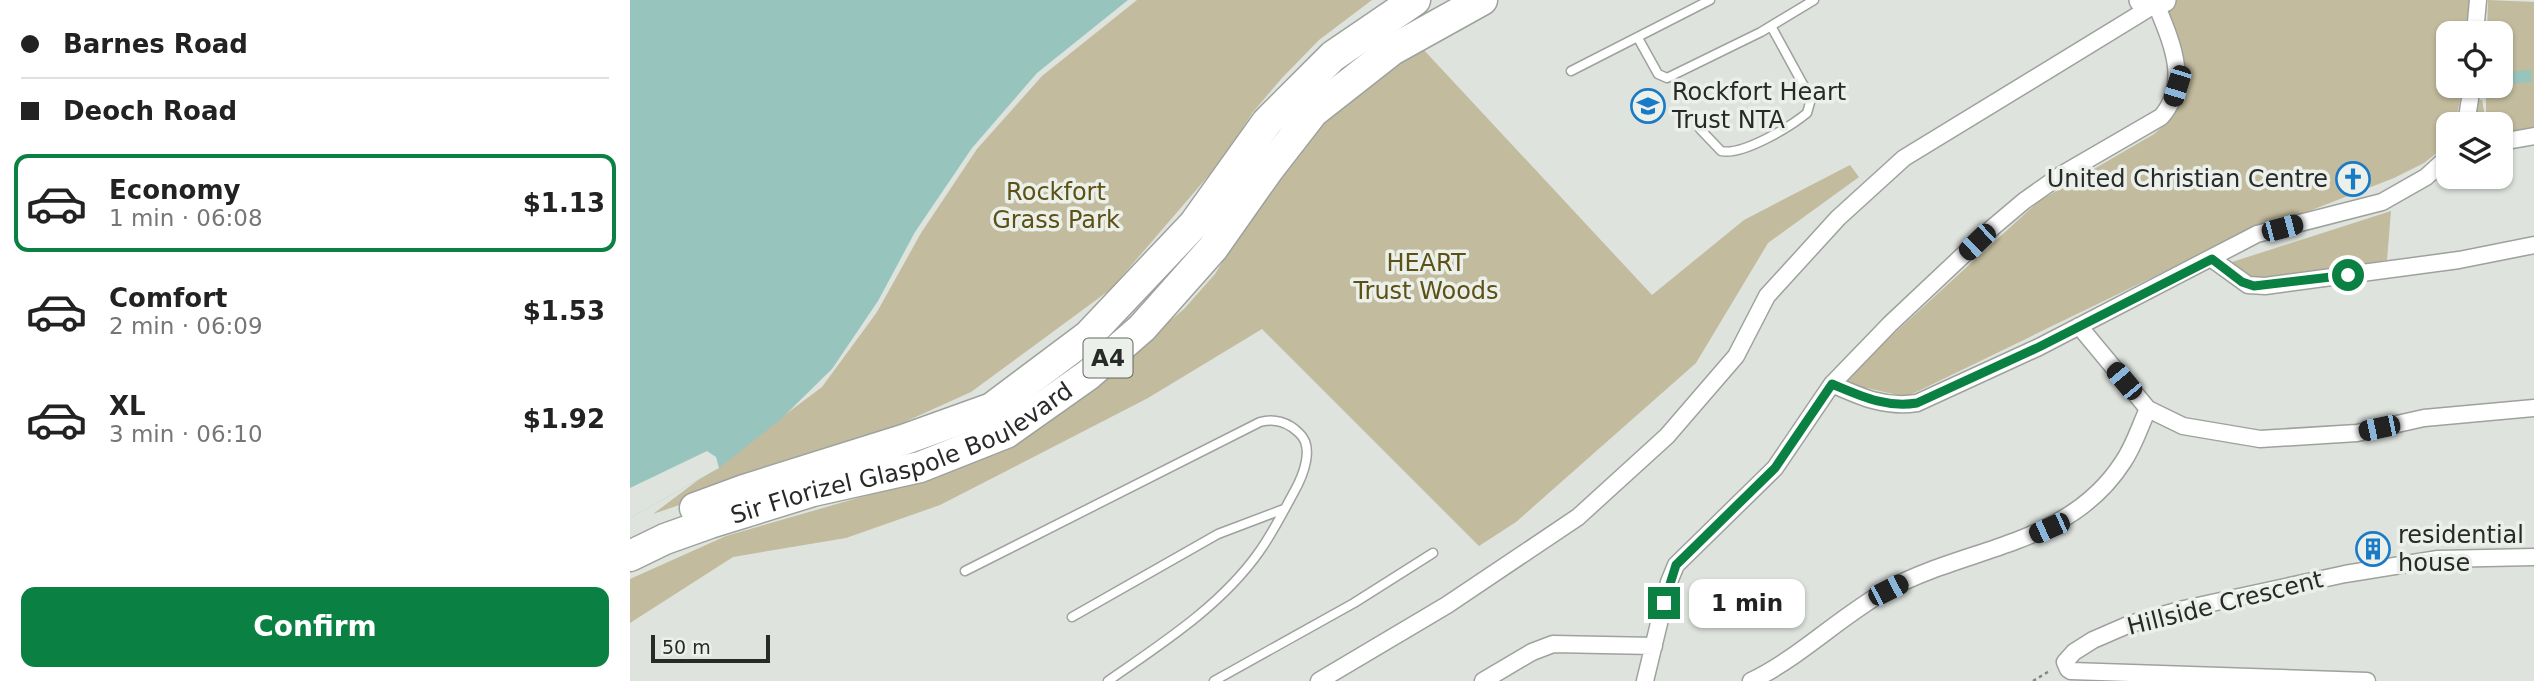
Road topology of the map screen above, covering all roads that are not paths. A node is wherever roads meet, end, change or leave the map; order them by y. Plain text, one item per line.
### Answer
1 (1415, 0) edge
2 (1482, 0) edge
3 (1710, 0) edge
4 (1814, 0) edge
5 (2478, 0) edge
6 (2154, 1) edge
7 (2476, 21) edge
8 (1771, 26) junction
9 (1638, 37) junction
10 (1571, 71) dead end
11 (1700, 129) dead end
12 (2534, 136) edge
13 (2513, 140) edge
14 (2436, 168) edge
15 (2534, 245) edge
16 (2212, 259) junction
17 (2079, 326) junction
18 (1832, 384) junction
19 (2534, 408) edge
20 (2148, 409) junction
21 (1284, 509) junction
22 (630, 535) edge
23 (1433, 553) dead end
24 (630, 556) edge
25 (2534, 556) edge
26 (965, 571) dead end
27 (1072, 617) dead end
28 (1654, 646) junction
29 (1108, 681) edge
30 (1214, 681) edge
31 (1319, 681) edge
32 (1483, 681) edge
33 (1645, 681) edge
34 (1751, 681) edge
35 (2367, 681) edge

1 - 22 highway, Sir Florizel Glaspole Boulevard / A4
2 - 24 highway, Sir Florizel Glaspole Boulevard / A4
3 - 9 lane
4 - 8 lane
5 - 7 street
6 - 18 street
6 - 31 street
8 - 9 lane
8 - 11 lane
9 - 10 lane
12 - 13 street
14 - 16 street
15 - 16 street
16 - 17 street
17 - 18 street
17 - 20 street
18 - 28 street
19 - 20 street
20 - 34 street
21 - 26 lane
21 - 27 lane
21 - 29 lane
23 - 30 lane
25 - 35 street, Hillside Crescent
28 - 32 street
28 - 33 street

